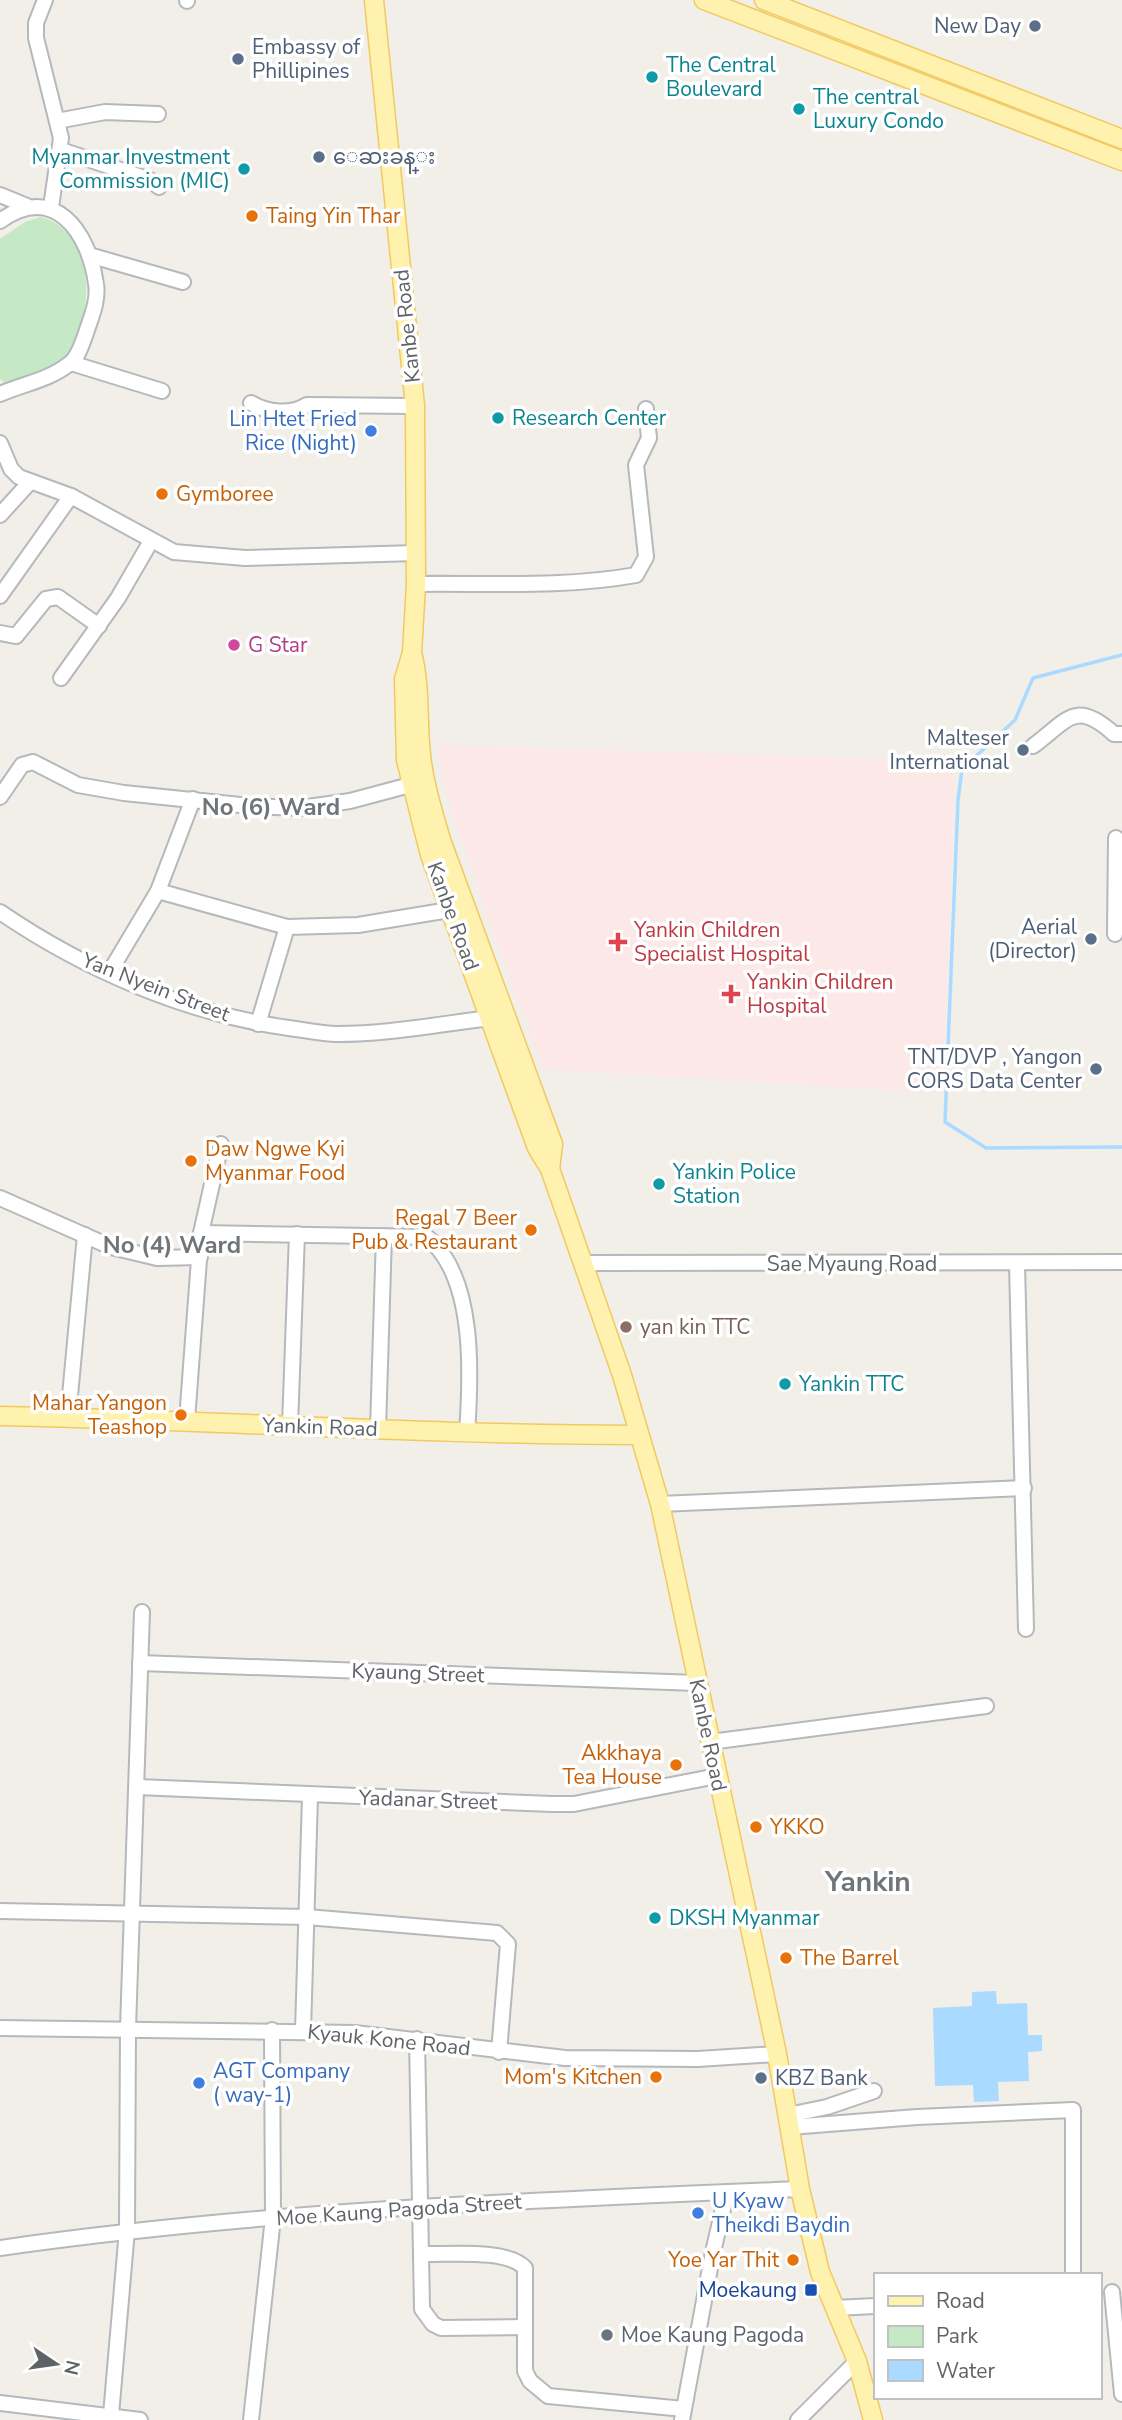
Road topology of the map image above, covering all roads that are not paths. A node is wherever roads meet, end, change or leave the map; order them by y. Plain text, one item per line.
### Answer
1 (45, 0) edge
2 (374, 0) edge
3 (704, 0) edge
4 (764, 0) edge
5 (158, 114) dead end
6 (57, 121) junction
7 (1122, 139) edge
8 (61, 150) junction
9 (1122, 161) edge
10 (159, 187) dead end
11 (0, 195) edge
12 (27, 206) junction
13 (51, 207) junction
14 (0, 220) edge
15 (89, 255) junction
16 (183, 282) dead end
17 (71, 363) junction
18 (162, 391) dead end
19 (0, 394) edge
20 (251, 404) dead end
21 (415, 407) junction
22 (646, 409) dead end
23 (0, 443) edge
24 (30, 482) junction
25 (71, 496) junction
26 (0, 515) edge
27 (150, 541) junction
28 (416, 553) junction
29 (416, 584) junction
30 (0, 596) edge
31 (99, 626) junction
32 (0, 633) edge
33 (412, 653) junction
34 (61, 677) dead end
35 (1122, 734) edge
36 (1033, 746) dead end
37 (410, 785) junction
38 (0, 797) edge
39 (193, 799) junction
40 (1116, 838) dead end
41 (158, 891) junction
42 (449, 910) junction
43 (0, 912) edge
44 (464, 926) junction
45 (287, 927) junction
46 (1115, 934) dead end
47 (109, 973) junction
48 (498, 1016) junction
49 (258, 1024) junction
50 (220, 1144) dead end
51 (0, 1198) edge
52 (201, 1233) junction
53 (297, 1234) junction
54 (85, 1235) junction
55 (384, 1236) junction
56 (200, 1257) junction
57 (1122, 1262) edge
58 (583, 1263) junction
59 (1017, 1264) junction
60 (0, 1416) edge
61 (68, 1417) junction
62 (187, 1420) junction
63 (290, 1426) junction
64 (378, 1429) junction
65 (467, 1433) junction
66 (639, 1435) junction
67 (1024, 1488) junction
68 (660, 1504) junction
69 (142, 1612) dead end
70 (1026, 1629) dead end
71 (140, 1663) junction
72 (697, 1683) junction
73 (986, 1706) dead end
74 (710, 1742) junction
75 (717, 1776) junction
76 (137, 1787) junction
77 (310, 1797) junction
78 (0, 1911) edge
79 (134, 1913) junction
80 (307, 1917) junction
81 (0, 2028) edge
82 (128, 2028) junction
83 (272, 2030) junction
84 (303, 2031) junction
85 (418, 2039) junction
86 (499, 2052) junction
87 (777, 2054) junction
88 (874, 2091) dead end
89 (789, 2121) junction
90 (800, 2189) junction
91 (727, 2192) junction
92 (420, 2206) junction
93 (273, 2218) junction
94 (127, 2230) junction
95 (0, 2248) edge
96 (421, 2254) junction
97 (1073, 2273) edge
98 (1111, 2292) edge
99 (874, 2306) edge
100 (835, 2308) junction
101 (525, 2327) junction
102 (857, 2361) junction
103 (1122, 2394) edge
104 (0, 2403) edge
105 (111, 2415) junction
106 (683, 2415) edge
107 (140, 2420) edge
108 (251, 2420) edge
109 (798, 2420) edge
110 (873, 2420) edge

1 - 6 street
2 - 21 main road, Kanbe Road
3 - 9 main road
4 - 7 main road
5 - 6 street
6 - 8 street
8 - 10 street
8 - 13 street
11 - 12 street
12 - 13 street
12 - 14 street
13 - 15 street
15 - 16 street
15 - 17 street
17 - 18 street
17 - 19 street
20 - 21 street
21 - 28 main road, Kanbe Road
22 - 29 street
23 - 24 street
24 - 25 street
24 - 26 street
25 - 27 street
25 - 30 street
27 - 28 street
27 - 31 street
28 - 29 main road, Kanbe Road
29 - 33 main road, Kanbe Road
31 - 32 street
31 - 34 street
33 - 37 main road, Kanbe Road
33 - 44 main road, Kanbe Road
35 - 36 street
37 - 39 street
37 - 42 main road, Kanbe Road
38 - 39 street
39 - 41 street
40 - 46 street
41 - 45 street
41 - 47 street
42 - 44 main road, Kanbe Road
42 - 45 street
43 - 47 street, Yan Nyein Street
44 - 48 main road, Kanbe Road
45 - 49 street
47 - 49 street, Yan Nyein Street
48 - 49 street, Yan Nyein Street
48 - 58 main road, Kanbe Road
50 - 52 street
51 - 54 street
52 - 53 street
52 - 56 street
53 - 55 street
53 - 63 street
54 - 56 street
54 - 61 street
55 - 64 street
55 - 65 street
56 - 62 street
57 - 59 street, Sae Myaung Road
58 - 59 street, Sae Myaung Road
58 - 66 main road, Kanbe Road
59 - 67 street
60 - 61 main road, Yankin Road
61 - 62 main road, Yankin Road
62 - 63 main road, Yankin Road
63 - 64 main road, Yankin Road
64 - 65 main road, Yankin Road
65 - 66 main road, Yankin Road
66 - 68 main road, Kanbe Road
67 - 68 street
67 - 70 street
68 - 72 main road, Kanbe Road
69 - 71 street
71 - 72 street, Kyaung Street
71 - 76 street
72 - 74 main road, Kanbe Road
73 - 74 street
74 - 75 main road, Kanbe Road
75 - 77 street, Yadanar Street
75 - 87 main road, Kanbe Road
76 - 77 street, Yadanar Street
76 - 79 street
77 - 80 street
78 - 79 street
79 - 80 street
79 - 82 street
80 - 84 street
80 - 86 street
81 - 82 street, Kyauk Kone Road
82 - 83 street, Kyauk Kone Road
82 - 94 street
83 - 84 street, Kyauk Kone Road
83 - 93 street
84 - 85 street, Kyauk Kone Road
85 - 86 street, Kyauk Kone Road
85 - 92 street
86 - 87 street, Kyauk Kone Road
87 - 89 main road, Kanbe Road
88 - 89 street
89 - 90 main road, Kanbe Road
89 - 97 street
90 - 91 street, Moe Kaung Pagoda Street
90 - 100 main road, Kanbe Road
91 - 92 street, Moe Kaung Pagoda Street
91 - 106 street
92 - 93 street, Moe Kaung Pagoda Street
92 - 96 street
93 - 94 street, Moe Kaung Pagoda Street
93 - 108 street
94 - 95 street, Moe Kaung Pagoda Street
94 - 105 street
96 - 101 street
96 - 101 street
98 - 103 street
99 - 100 street
100 - 102 main road, Kanbe Road
101 - 106 street
102 - 109 street
102 - 110 main road, Kanbe Road
104 - 105 street
105 - 107 street

